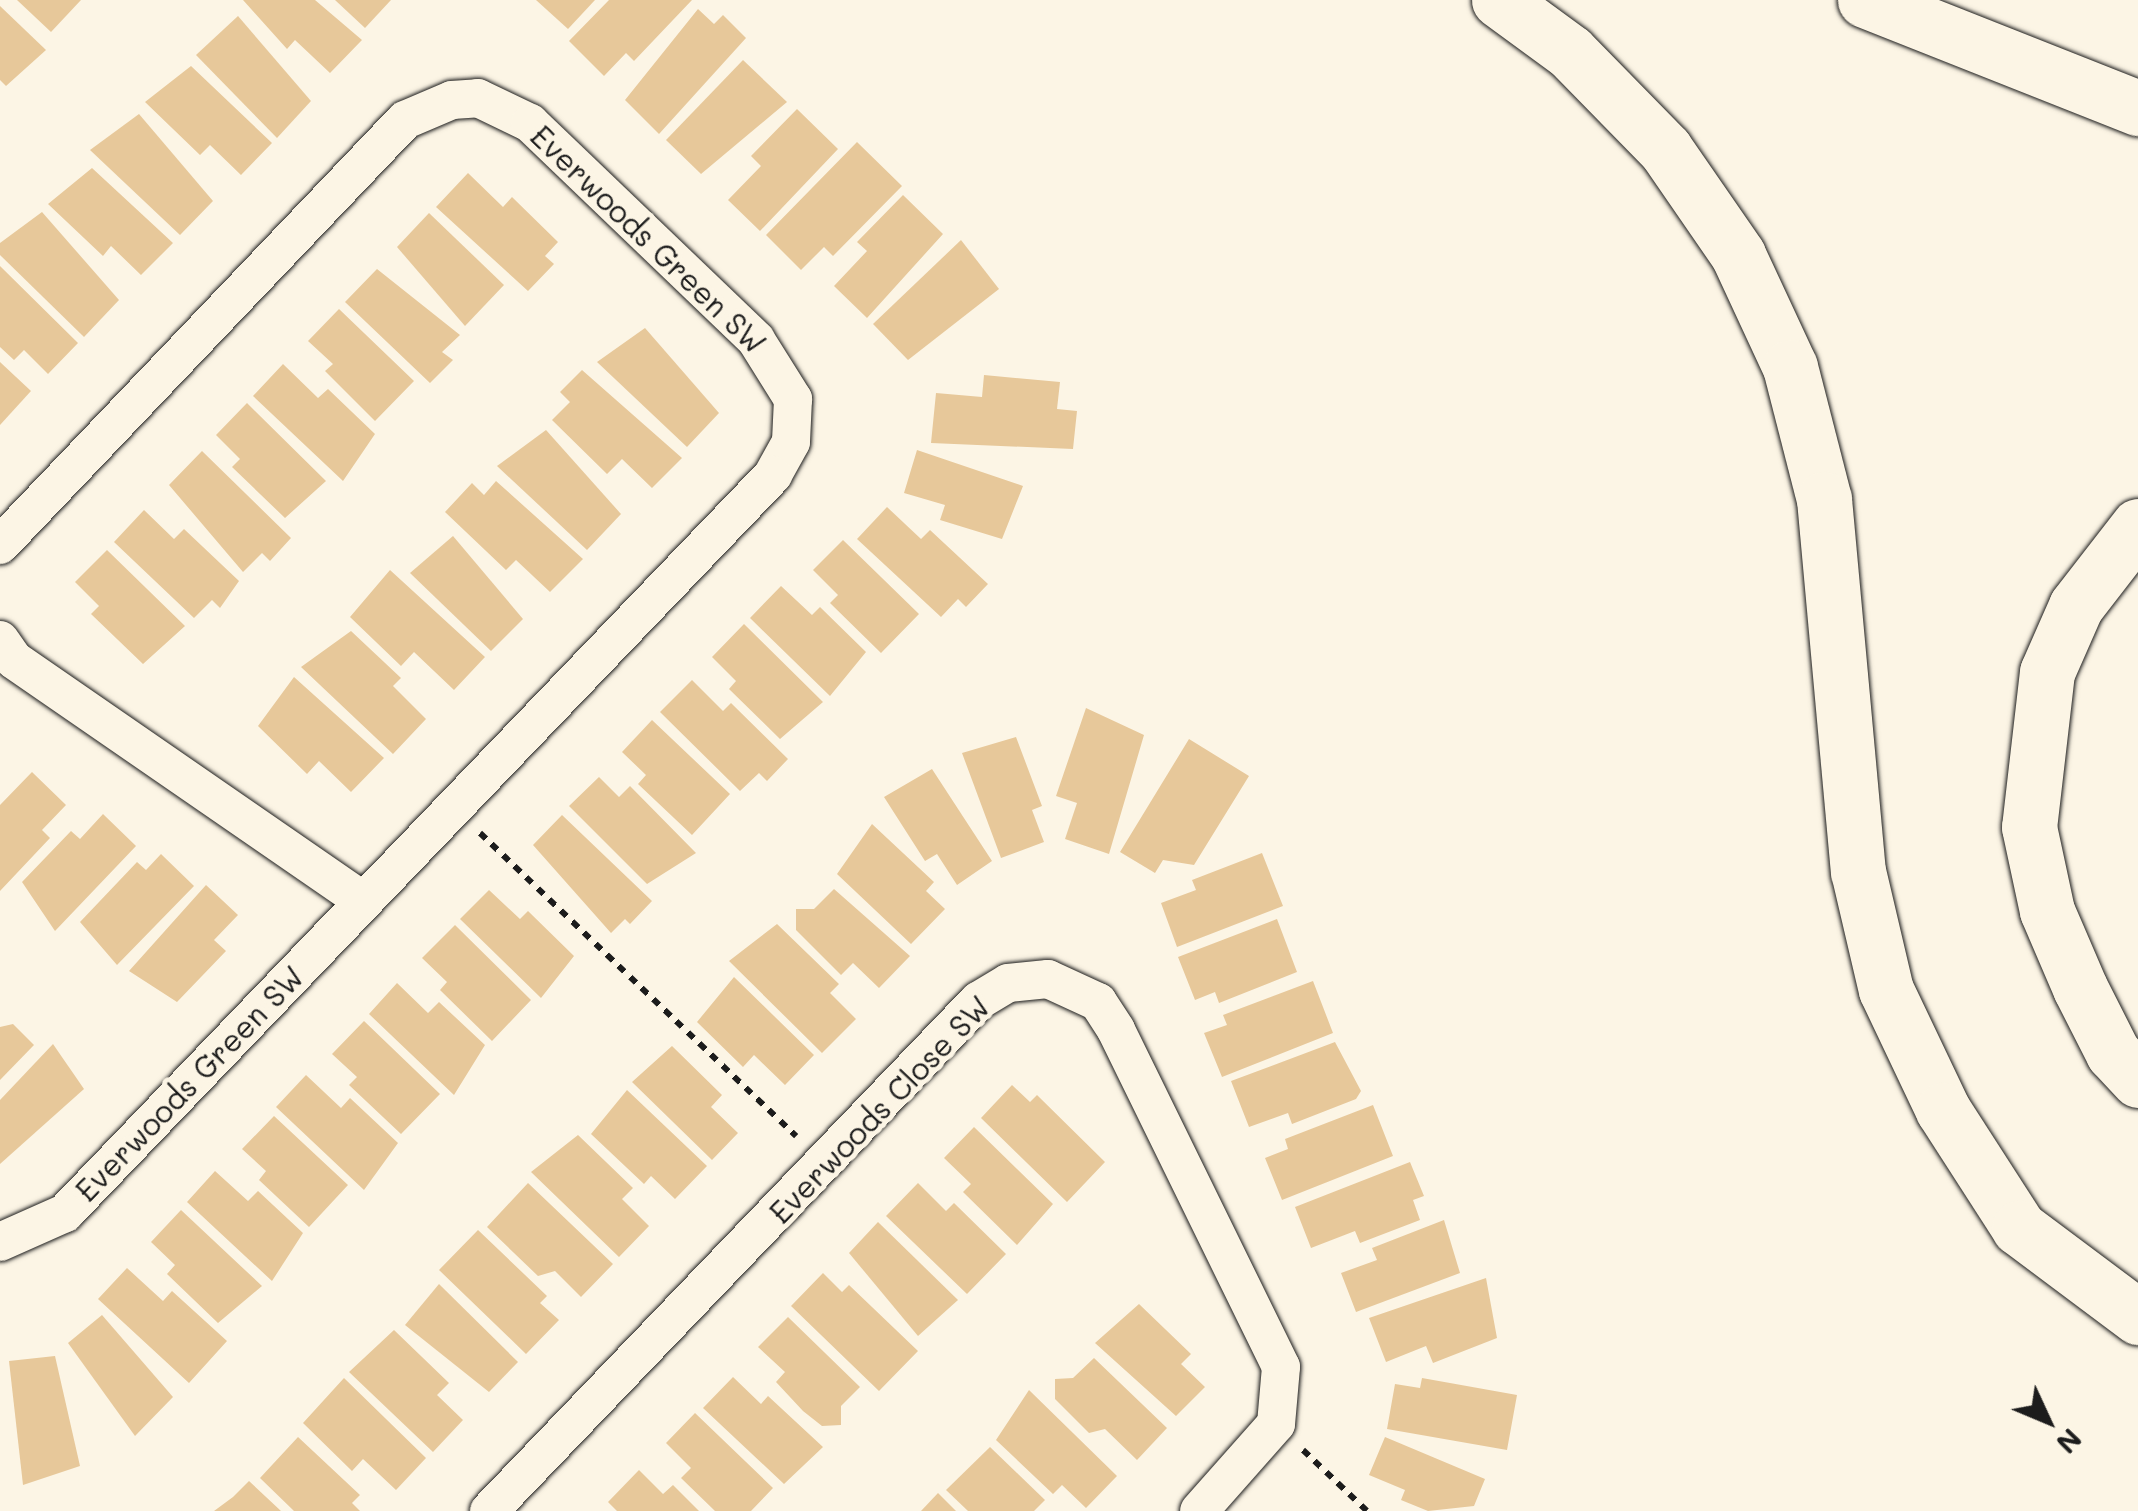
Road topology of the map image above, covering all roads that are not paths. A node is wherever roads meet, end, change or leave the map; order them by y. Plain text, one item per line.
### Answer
1 (1499, 0) edge
2 (1865, 0) edge
3 (2138, 108) edge
4 (2138, 526) edge
5 (0, 546) edge
6 (0, 640) edge
7 (364, 900) junction
8 (2138, 1080) edge
9 (0, 1242) edge
10 (2138, 1316) edge
11 (490, 1511) edge
12 (1198, 1511) edge

1 - 10 highway
2 - 3 highway
4 - 8 highway
5 - 7 street, Everwoods Green SW
6 - 7 street
7 - 9 street, Everwoods Green SW
11 - 12 street, Everwoods Close SW

